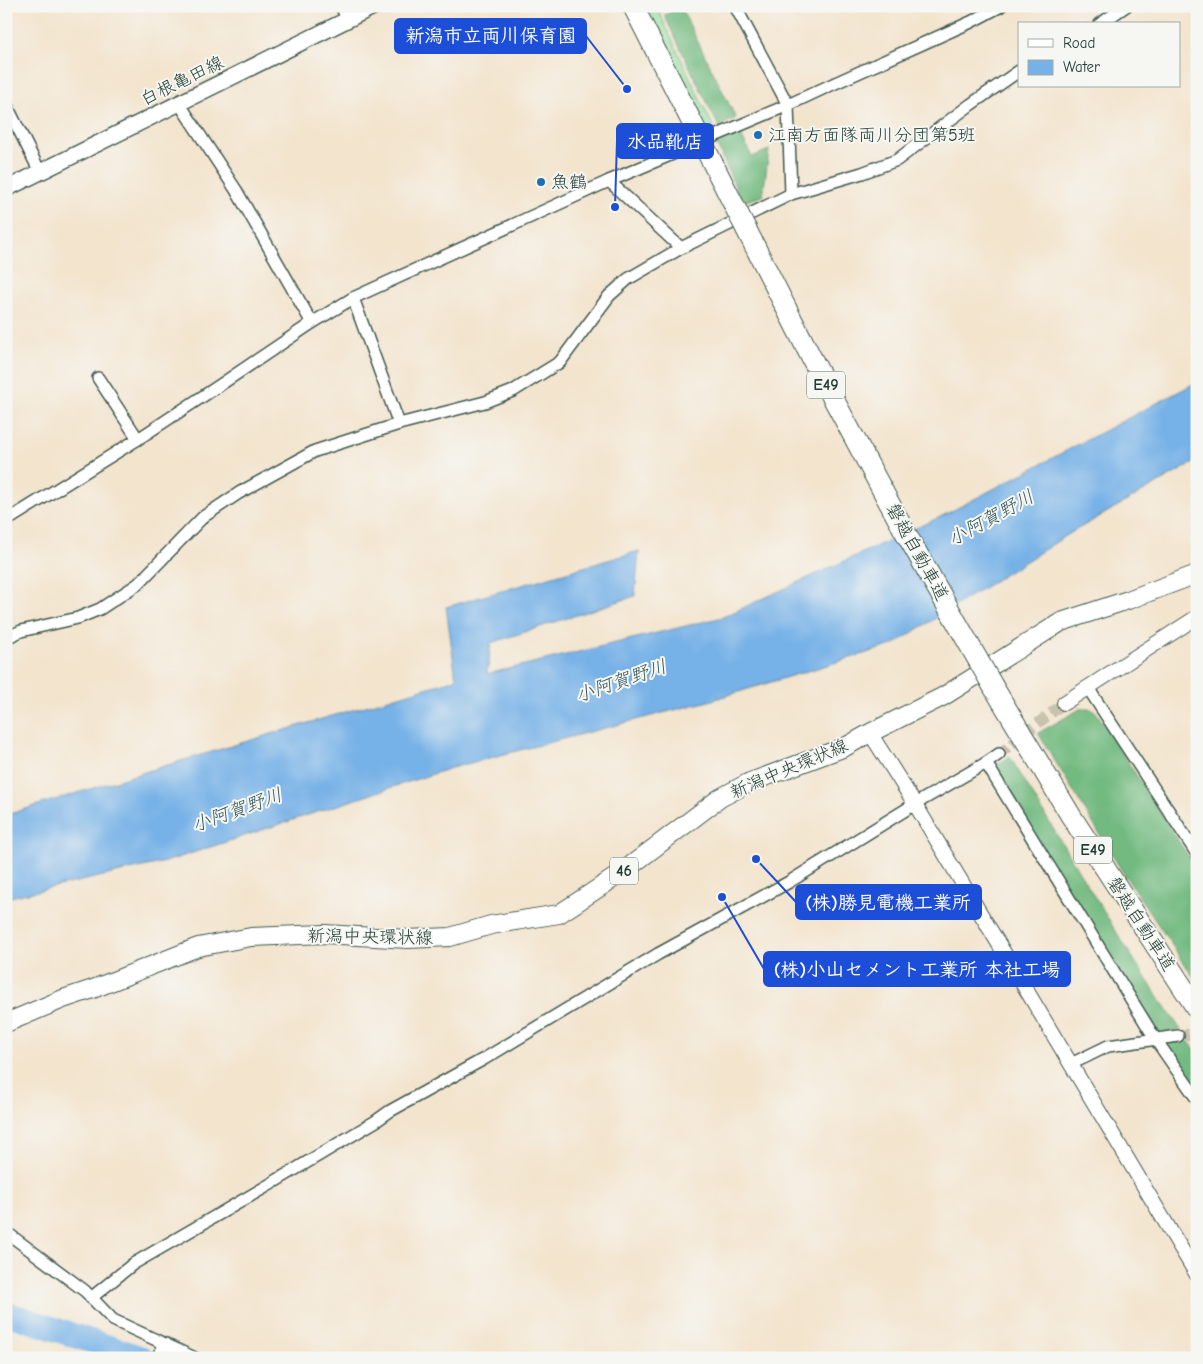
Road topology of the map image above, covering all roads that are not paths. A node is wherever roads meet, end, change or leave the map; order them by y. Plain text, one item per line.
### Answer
1 (341, 6) edge
2 (375, 6) edge
3 (633, 6) edge
4 (735, 6) edge
5 (1001, 6) edge
6 (1126, 6) edge
7 (348, 20) junction
8 (1103, 22) edge
9 (1018, 72) edge
10 (180, 103) junction
11 (6, 104) edge
12 (788, 105) junction
13 (40, 172) junction
14 (610, 181) junction
15 (6, 189) edge
16 (791, 194) junction
17 (681, 248) junction
18 (353, 298) junction
19 (312, 323) junction
20 (98, 378) dead end
21 (399, 424) junction
22 (138, 439) junction
23 (6, 521) edge
24 (1197, 574) edge
25 (1197, 617) edge
26 (6, 638) edge
27 (1088, 688) junction
28 (1064, 703) tunnel mouth
29 (870, 733) junction
30 (999, 754) tunnel mouth
31 (986, 764) junction
32 (915, 804) junction
33 (1197, 854) edge
34 (1197, 1008) edge
35 (6, 1023) edge
36 (1178, 1036) tunnel mouth
37 (1156, 1040) junction
38 (1071, 1064) junction
39 (1197, 1099) edge
40 (6, 1232) edge
41 (1197, 1275) edge
42 (91, 1298) junction
43 (161, 1351) edge
44 (195, 1358) edge

1 - 7 street
2 - 7 main road, 白根亀田線
3 - 34 highway, 磐越自動車道 / E49, bridge
4 - 12 street
5 - 12 street
6 - 8 street
7 - 10 main road, 白根亀田線
9 - 16 street
10 - 13 main road, 白根亀田線
10 - 19 street
11 - 13 street
12 - 14 street
12 - 16 street
13 - 15 main road, 白根亀田線
14 - 17 street
14 - 18 street
16 - 17 street
17 - 21 street
18 - 19 street
18 - 21 street
19 - 22 street
20 - 22 street
21 - 26 street
22 - 23 street
24 - 29 main road, 新潟中央環状線 / 46
25 - 27 street
27 - 28 street
27 - 33 street
29 - 32 street
29 - 35 main road, 新潟中央環状線 / 46
30 - 31 street
31 - 32 street
31 - 37 street
32 - 38 street
32 - 42 street
36 - 37 street
37 - 38 street
37 - 39 street
38 - 41 street
40 - 42 street
42 - 43 street
43 - 44 street

